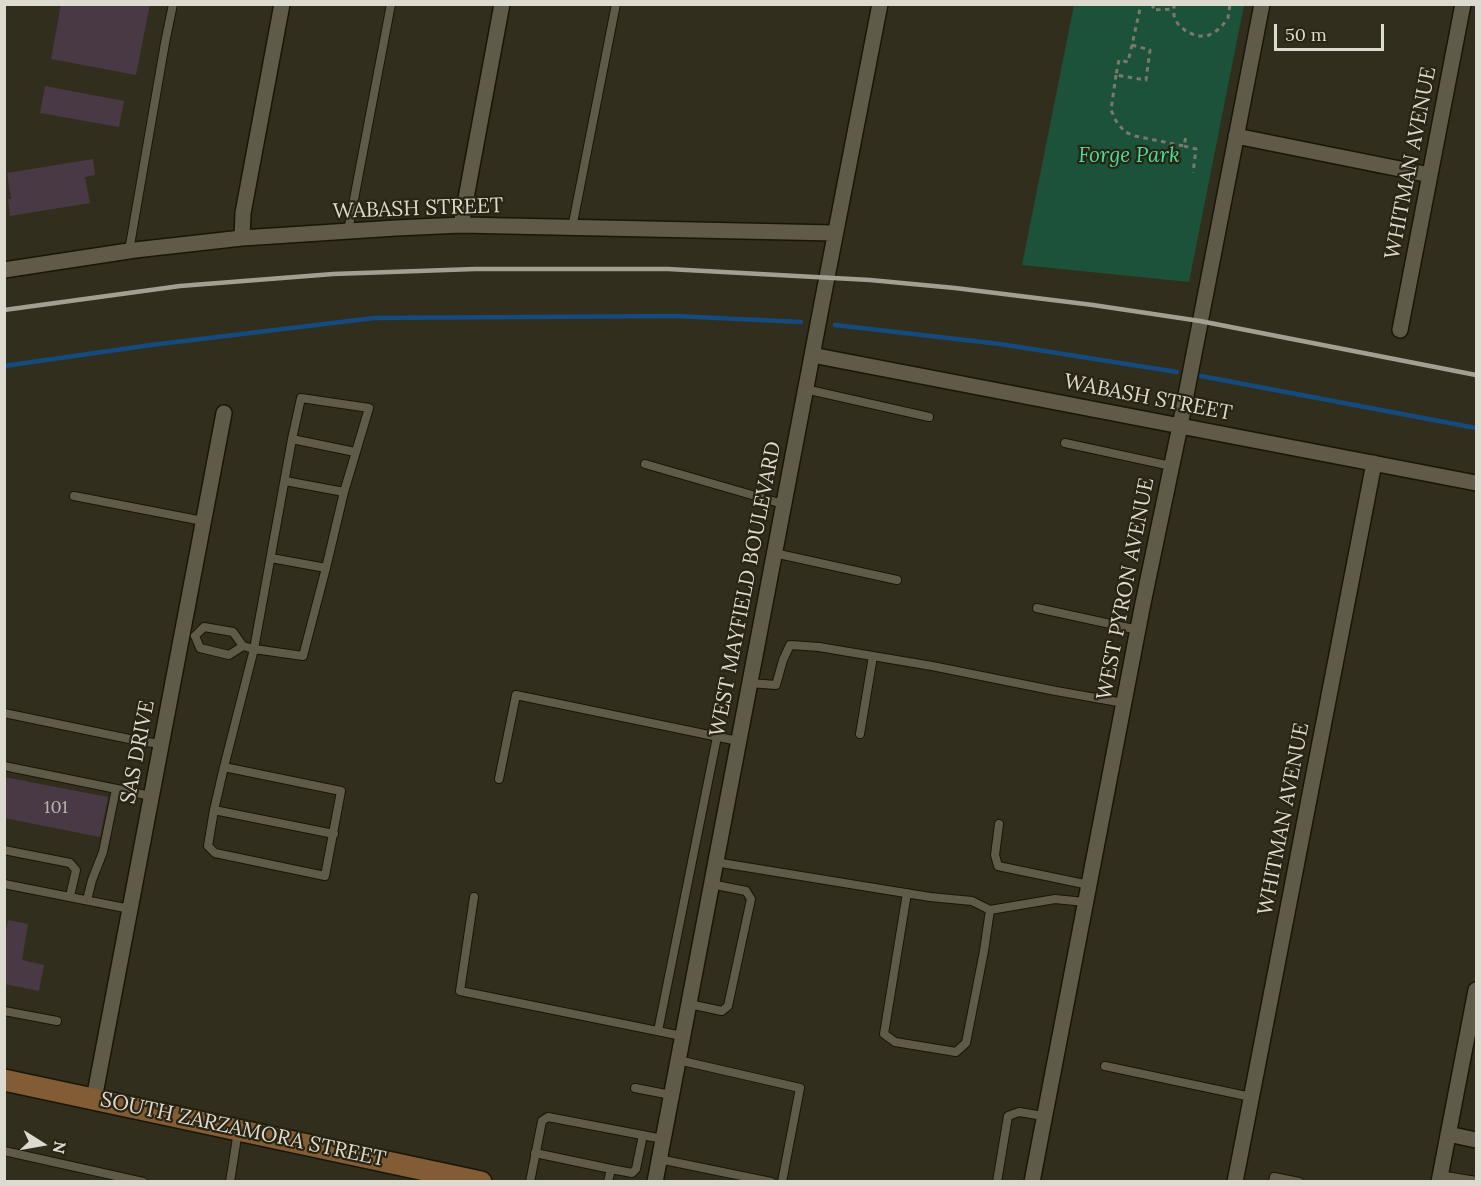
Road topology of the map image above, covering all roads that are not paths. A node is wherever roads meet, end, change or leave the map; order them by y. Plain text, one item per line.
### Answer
1 (173, 4) edge
2 (282, 4) edge
3 (391, 4) edge
4 (502, 4) edge
5 (616, 4) edge
6 (880, 4) edge
7 (1262, 4) edge
8 (1463, 4) edge
9 (1236, 136) junction
10 (1430, 175) junction
11 (461, 225) junction
12 (572, 228) junction
13 (348, 231) junction
14 (835, 233) junction
15 (242, 238) junction
16 (129, 251) junction
17 (4, 270) edge
18 (1400, 330) dead end
19 (812, 355) junction
20 (805, 389) junction
21 (224, 413) dead end
22 (929, 417) dead end
23 (1180, 426) junction
24 (292, 439) junction
25 (1065, 443) dead end
26 (355, 452) junction
27 (1374, 463) junction
28 (645, 465) dead end
29 (1171, 466) junction
30 (285, 481) junction
31 (1476, 483) edge
32 (344, 492) junction
33 (74, 496) dead end
34 (783, 504) junction
35 (204, 521) junction
36 (774, 553) junction
37 (271, 558) junction
38 (326, 568) junction
39 (897, 580) dead end
40 (1037, 608) dead end
41 (1138, 630) junction
42 (188, 634) junction
43 (243, 646) junction
44 (254, 649) junction
45 (873, 656) junction
46 (750, 683) junction
47 (1124, 704) junction
48 (4, 713) edge
49 (860, 734) dead end
50 (717, 737) junction
51 (738, 741) junction
52 (161, 744) junction
53 (4, 766) edge
54 (224, 767) junction
55 (499, 779) dead end
56 (116, 789) junction
57 (151, 796) junction
58 (214, 810) junction
59 (999, 824) dead end
60 (334, 834) junction
61 (4, 850) edge
62 (716, 862) junction
63 (4, 884) edge
64 (711, 884) junction
65 (1089, 885) junction
66 (907, 893) junction
67 (70, 896) junction
68 (474, 897) dead end
69 (87, 900) junction
70 (1085, 902) junction
71 (130, 909) junction
72 (990, 910) junction
73 (1476, 990) edge
74 (688, 1004) junction
75 (4, 1011) edge
76 (57, 1021) dead end
77 (658, 1031) junction
78 (682, 1036) junction
79 (678, 1060) junction
80 (1105, 1066) dead end
81 (4, 1080) edge
82 (635, 1088) dead end
83 (671, 1095) junction
84 (1251, 1097) junction
85 (94, 1099) junction
86 (1044, 1116) junction
87 (238, 1129) junction
88 (1448, 1134) junction
89 (643, 1135) junction
90 (663, 1139) junction
91 (1476, 1140) edge
92 (4, 1151) edge
93 (536, 1153) junction
94 (659, 1159) junction
95 (611, 1168) junction
96 (1440, 1178) edge
97 (1475, 1181) edge
98 (144, 1182) edge
99 (230, 1182) edge
100 (481, 1182) edge
101 (530, 1182) edge
102 (608, 1182) edge
103 (655, 1182) edge
104 (771, 1182) edge
105 (782, 1182) edge
106 (997, 1182) edge
107 (1032, 1182) edge
108 (1235, 1182) edge
109 (1273, 1182) edge
110 (1299, 1182) edge

1 - 16 lane
2 - 15 street
3 - 13 lane
4 - 11 street
5 - 12 lane
6 - 14 street, WEST MAYFIELD BOULEVARD
7 - 9 street, WEST PYRON AVENUE
8 - 10 street, WHITMAN AVENUE
9 - 10 street
9 - 23 street, WEST PYRON AVENUE
10 - 18 street, WHITMAN AVENUE
11 - 12 street, WABASH STREET
11 - 13 street, WABASH STREET
12 - 14 street, WABASH STREET
13 - 15 street, WABASH STREET
14 - 19 street, WEST MAYFIELD BOULEVARD
15 - 16 street, WABASH STREET
16 - 17 street, WABASH STREET
19 - 20 street, WEST MAYFIELD BOULEVARD
19 - 23 street, WABASH STREET
20 - 22 lane
20 - 34 street, WEST MAYFIELD BOULEVARD
21 - 35 street, SAS DRIVE
23 - 27 street, WABASH STREET
23 - 29 street, WEST PYRON AVENUE
24 - 26 lane
24 - 26 lane
24 - 30 lane
25 - 29 lane
26 - 32 lane
27 - 31 street, WABASH STREET
27 - 84 street, WHITMAN AVENUE
28 - 34 lane
29 - 41 street, WEST PYRON AVENUE
30 - 32 lane
30 - 37 lane
32 - 38 lane
33 - 35 lane
34 - 36 street, WEST MAYFIELD BOULEVARD
35 - 42 street, SAS DRIVE
36 - 39 lane
36 - 46 street, WEST MAYFIELD BOULEVARD
37 - 38 lane
37 - 44 lane
38 - 44 lane
40 - 41 lane
41 - 47 street, WEST PYRON AVENUE
42 - 43 lane
42 - 43 lane
42 - 52 street, SAS DRIVE
43 - 44 lane
44 - 54 lane
45 - 46 lane
45 - 47 lane
45 - 49 lane
46 - 51 street, WEST MAYFIELD BOULEVARD
47 - 65 street, WEST PYRON AVENUE
48 - 52 lane
50 - 51 lane
50 - 55 lane
50 - 77 lane
51 - 62 street, WEST MAYFIELD BOULEVARD
52 - 57 street, SAS DRIVE
53 - 56 lane
54 - 58 lane
54 - 60 lane
56 - 57 lane
56 - 69 lane
57 - 71 street, SAS DRIVE
58 - 60 lane
58 - 60 lane
59 - 65 lane
61 - 67 lane
62 - 64 street, WEST MAYFIELD BOULEVARD
62 - 66 lane
63 - 67 lane
64 - 74 street, WEST MAYFIELD BOULEVARD
64 - 74 lane
65 - 70 street, WEST PYRON AVENUE
66 - 72 lane
66 - 72 lane
67 - 69 lane
68 - 77 lane
69 - 71 lane
70 - 72 lane
70 - 86 street, WEST PYRON AVENUE
71 - 85 street, SAS DRIVE
73 - 88 street
74 - 78 street, WEST MAYFIELD BOULEVARD
75 - 76 lane
77 - 78 lane
78 - 79 street, WEST MAYFIELD BOULEVARD
79 - 83 street, WEST MAYFIELD BOULEVARD
79 - 105 lane
80 - 84 lane
81 - 85 main road, SOUTH ZARZAMORA STREET
82 - 83 lane
83 - 90 street, WEST MAYFIELD BOULEVARD
84 - 108 street, WHITMAN AVENUE
85 - 87 main road, SOUTH ZARZAMORA STREET
86 - 106 lane
86 - 107 street, WEST PYRON AVENUE
87 - 99 lane
87 - 100 main road, SOUTH ZARZAMORA STREET
88 - 91 street
88 - 96 street
89 - 90 lane
89 - 93 lane
89 - 95 lane
90 - 94 street, WEST MAYFIELD BOULEVARD
92 - 98 lane
93 - 95 lane
93 - 101 lane
94 - 103 street, WEST MAYFIELD BOULEVARD
94 - 104 lane
95 - 102 lane
96 - 97 lane
109 - 110 lane

